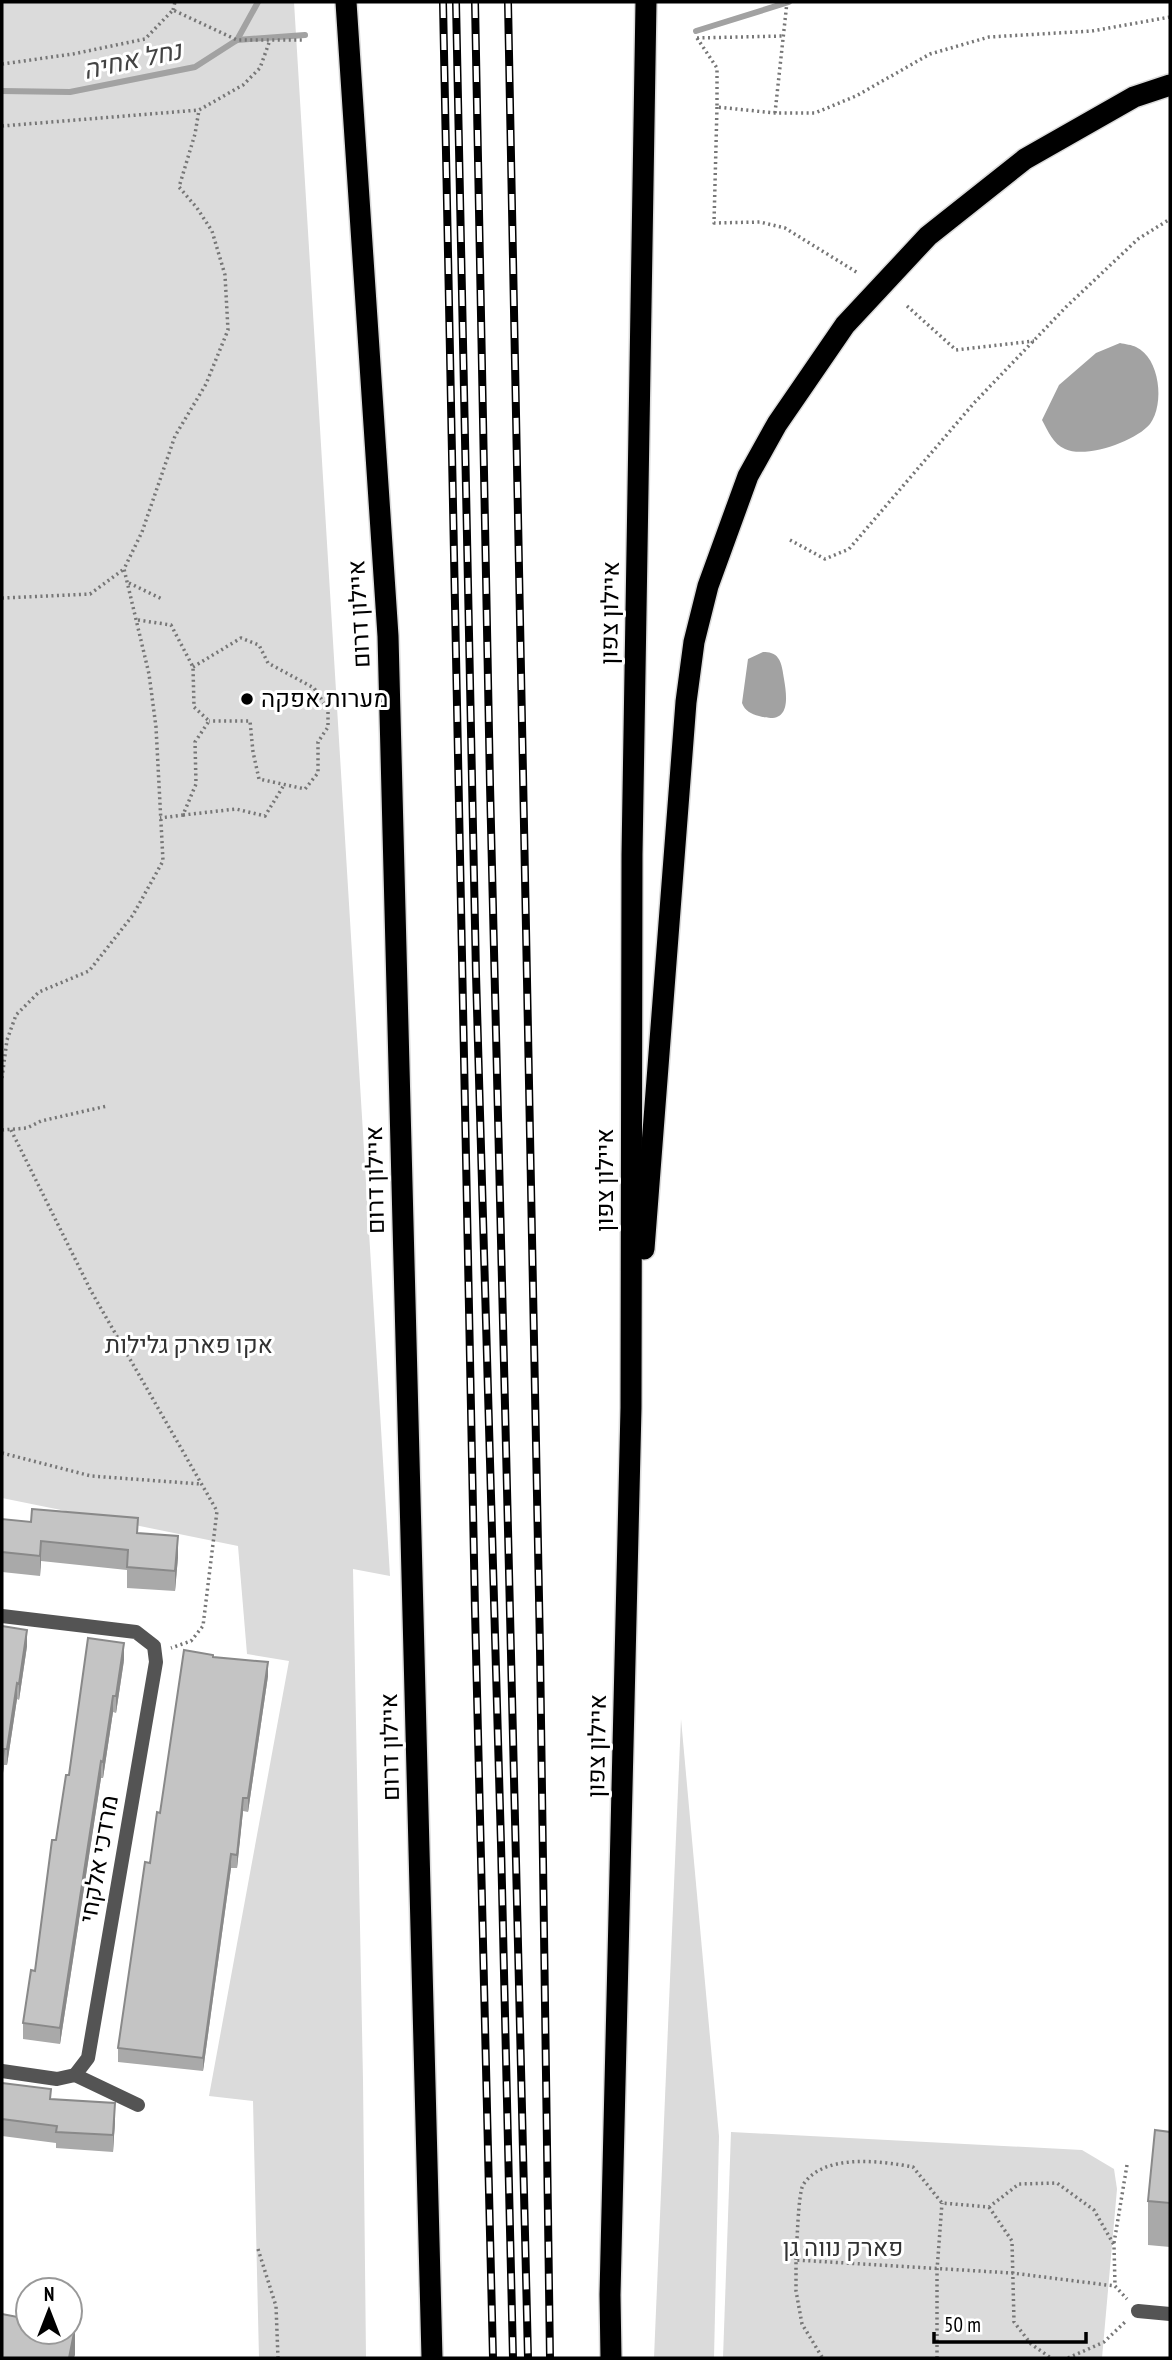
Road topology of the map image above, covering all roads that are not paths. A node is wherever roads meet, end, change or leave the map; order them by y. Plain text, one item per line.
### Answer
1 (346, 2) edge
2 (646, 2) edge
3 (654, 2) edge
4 (1170, 85) edge
5 (641, 293) junction
6 (631, 1408) junction
7 (2, 1616) edge
8 (2, 2071) edge
9 (75, 2075) junction
10 (138, 2105) dead end
11 (1138, 2311) road end
12 (1170, 2314) edge
13 (432, 2358) edge
14 (611, 2358) edge

1 - 13 highway, איילון דרום
2 - 5 highway, איילון צפון
3 - 5 highway
4 - 6 highway
5 - 6 highway, איילון צפון
6 - 14 highway, איילון צפון
7 - 9 street, מרדכי אלקחי
8 - 9 street
9 - 10 street
11 - 12 street

